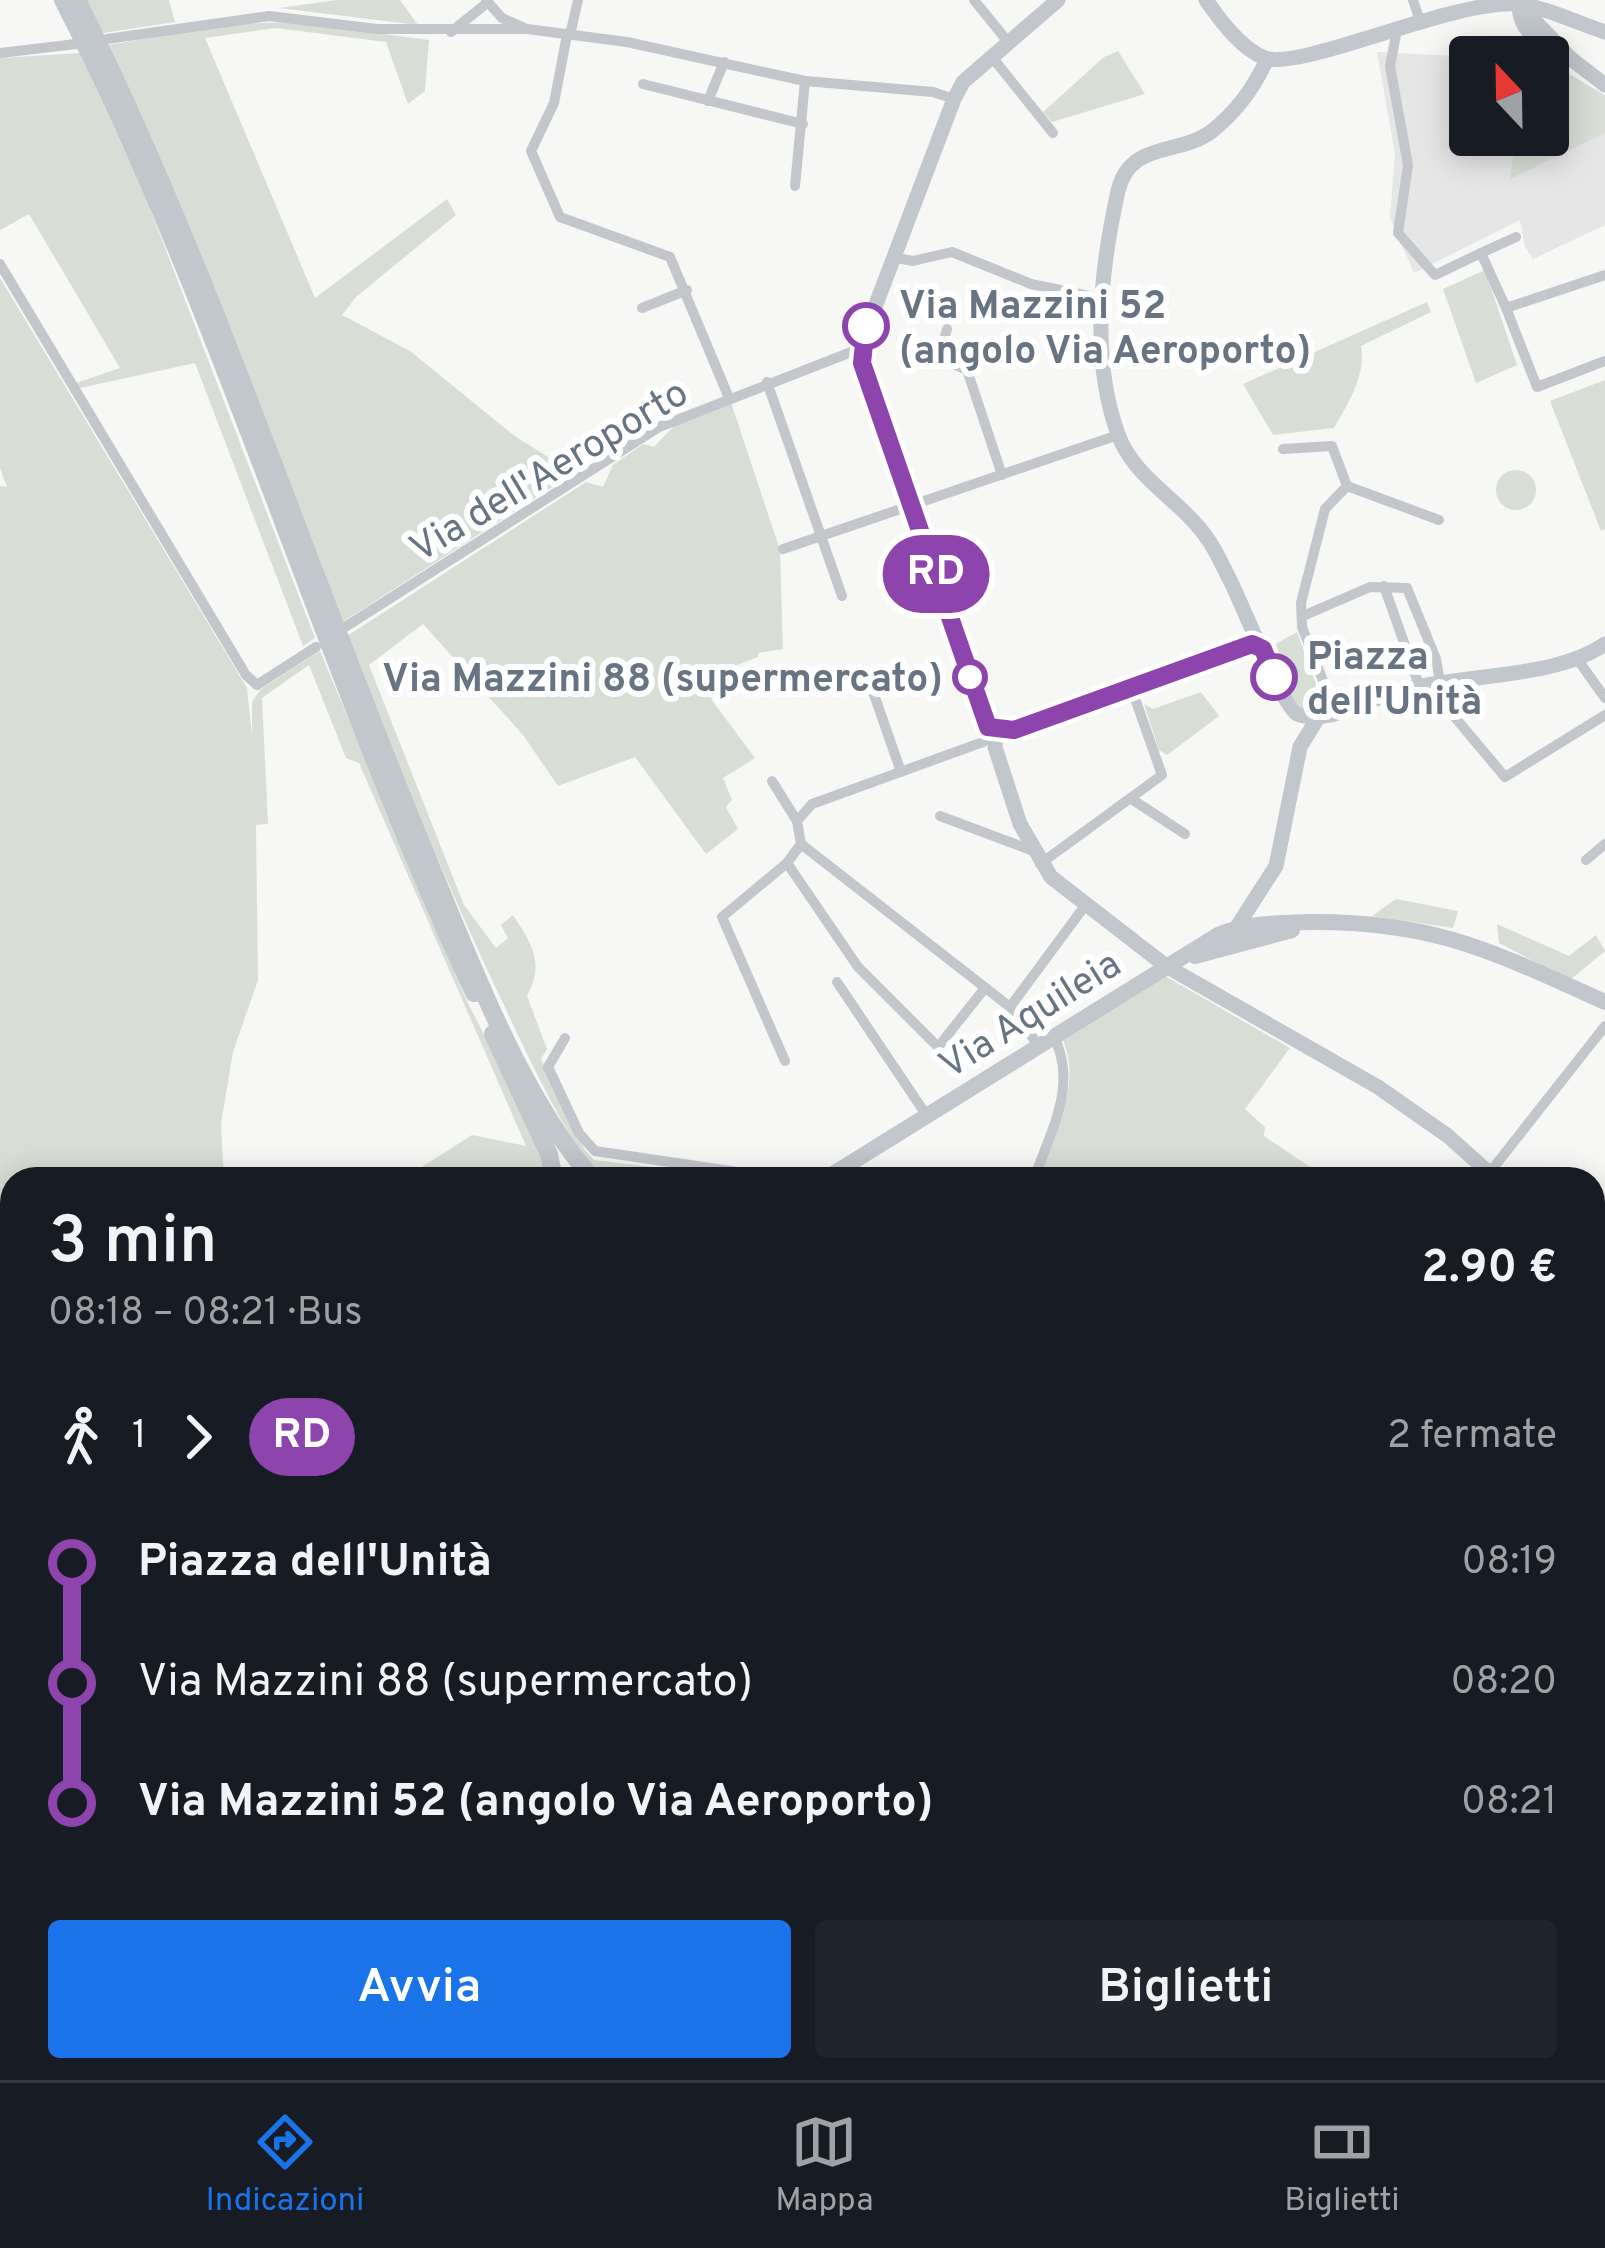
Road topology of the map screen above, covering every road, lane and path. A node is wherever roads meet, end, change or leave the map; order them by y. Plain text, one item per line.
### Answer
1 (63, 0) edge
2 (77, 0) edge
3 (578, 0) edge
4 (974, 0) edge
5 (1058, 0) edge
6 (1206, 0) edge
7 (1413, 0) edge
8 (1518, 2) edge
9 (490, 4) edge
10 (1419, 18) junction
11 (527, 29) junction
12 (452, 32) junction
13 (482, 32) junction
14 (1605, 32) edge
15 (568, 35) junction
16 (1396, 35) dead end
17 (107, 40) dead end
18 (1009, 43) junction
19 (76, 44) dead end
20 (0, 53) edge
21 (992, 57) junction
22 (1268, 59) junction
23 (724, 62) junction
24 (805, 81) junction
25 (643, 84) dead end
26 (1605, 86) edge
27 (954, 98) junction
28 (708, 101) junction
29 (803, 124) junction
30 (1053, 133) dead end
31 (795, 186) dead end
32 (1516, 237) dead end
33 (1481, 253) junction
34 (892, 257) junction
35 (0, 264) edge
36 (1605, 275) edge
37 (687, 290) junction
38 (1099, 298) junction
39 (642, 308) dead end
40 (1507, 308) junction
41 (947, 328) dead end
42 (860, 349) junction
43 (1605, 361) edge
44 (767, 382) junction
45 (729, 398) junction
46 (1118, 435) junction
47 (1283, 449) dead end
48 (1002, 475) junction
49 (1347, 486) junction
50 (912, 504) junction
51 (1439, 520) dead end
52 (822, 536) junction
53 (783, 549) dead end
54 (1384, 586) junction
55 (842, 596) dead end
56 (1304, 616) junction
57 (342, 629) dead end
58 (1260, 644) junction
59 (1605, 644) edge
60 (316, 647) dead end
61 (1578, 660) junction
62 (1428, 678) junction
63 (869, 680) dead end
64 (1132, 690) junction
65 (1605, 698) edge
66 (1327, 715) junction
67 (1605, 716) edge
68 (996, 731) junction
69 (902, 772) junction
70 (772, 781) dead end
71 (1132, 800) junction
72 (940, 816) dead end
73 (797, 821) junction
74 (1186, 834) dead end
75 (801, 844) junction
76 (1605, 844) edge
77 (1036, 857) junction
78 (1586, 860) dead end
79 (787, 863) junction
80 (1265, 886) junction
81 (1084, 907) junction
82 (1288, 922) junction
83 (1357, 922) junction
84 (1238, 928) junction
85 (1194, 956) junction
86 (1166, 966) junction
87 (837, 982) dead end
88 (985, 988) junction
89 (1605, 1002) edge
90 (1010, 1007) junction
91 (1605, 1026) edge
92 (566, 1038) dead end
93 (1046, 1041) junction
94 (785, 1061) dead end
95 (927, 1116) junction
96 (552, 1167) edge
97 (583, 1167) edge
98 (703, 1167) edge
99 (844, 1167) edge
100 (1038, 1167) edge
101 (1483, 1167) edge
102 (1499, 1167) edge

1 - 96 highway
2 - 97 highway
3 - 15 street
4 - 18 street
5 - 18 street
6 - 22 street
7 - 10 street
8 - 10 street
8 - 14 street
8 - 26 street
9 - 11 street
9 - 12 street
9 - 13 street
10 - 22 street
11 - 13 street
11 - 15 street
12 - 13 street
12 - 17 street
15 - 23 street
15 - 37 street
16 - 33 street
18 - 21 street
19 - 20 street
21 - 27 street
21 - 30 street
22 - 38 street
23 - 24 street
23 - 28 street
24 - 27 street
24 - 29 street
25 - 28 street
27 - 34 street
28 - 29 street
29 - 31 street
32 - 33 street
33 - 40 street
34 - 38 street
34 - 42 street
35 - 60 street
36 - 40 street
37 - 39 street
37 - 45 street
38 - 46 street
40 - 43 street
41 - 48 street
42 - 44 street, Via dell'Aeroporto
42 - 50 street
44 - 45 street, Via dell'Aeroporto
44 - 52 street
45 - 57 street, Via dell'Aeroporto
46 - 48 street
46 - 58 street
47 - 49 street
48 - 50 street
49 - 51 street
49 - 56 street
50 - 52 street
50 - 68 street
52 - 53 street
52 - 55 street
54 - 56 street
54 - 62 street
54 - 62 street
56 - 66 street
58 - 64 street
58 - 66 street
59 - 61 street
61 - 62 street
61 - 65 street
62 - 66 street
62 - 67 street
63 - 69 street
64 - 68 street
64 - 71 street
66 - 80 street
68 - 69 street
68 - 77 street
69 - 73 street
70 - 73 street
71 - 74 street
71 - 77 street
72 - 77 street
73 - 75 street
75 - 79 street
75 - 88 street
76 - 78 street
77 - 81 street
79 - 88 street
79 - 94 street
80 - 82 street
80 - 84 street
81 - 86 street
81 - 90 street
82 - 83 main road
82 - 84 main road
83 - 85 main road
83 - 89 main road
84 - 85 street
84 - 86 main road
85 - 86 main road
86 - 93 main road, Via Aquileia
86 - 101 street
87 - 95 street, Via Aquileia
88 - 90 street
90 - 93 street
91 - 102 street
92 - 98 street
93 - 95 main road, Via Aquileia
93 - 100 street
95 - 99 main road, Via Aquileia

